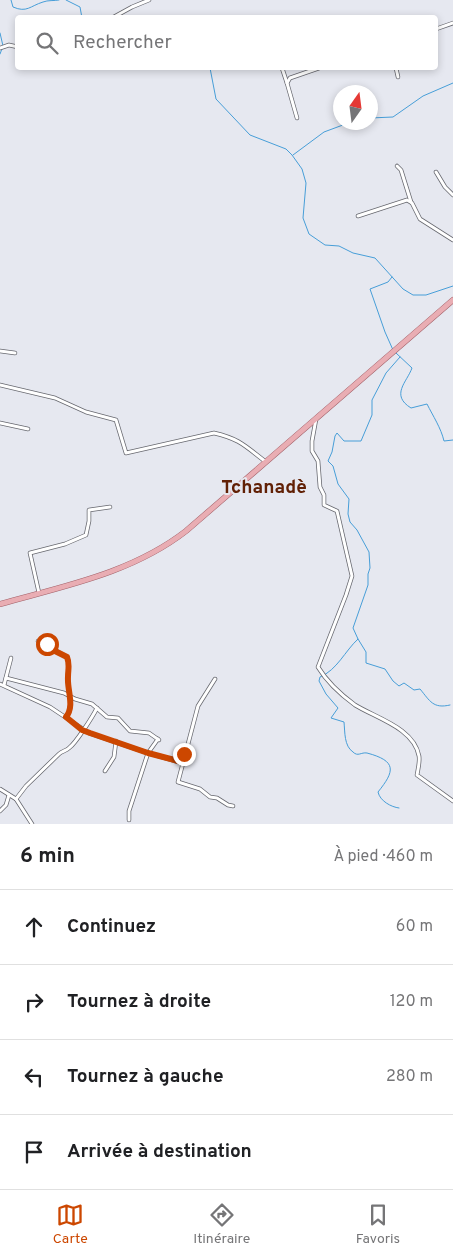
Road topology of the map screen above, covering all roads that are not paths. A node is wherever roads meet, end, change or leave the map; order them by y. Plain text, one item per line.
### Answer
1 (148, 0) edge
2 (117, 15) edge
3 (453, 24) edge
4 (438, 28) edge
5 (15, 46) edge
6 (0, 48) edge
7 (283, 70) edge
8 (312, 70) edge
9 (396, 70) edge
10 (398, 77) dead end
11 (287, 83) junction
12 (297, 118) dead end
13 (397, 166) dead end
14 (436, 172) dead end
15 (453, 195) edge
16 (412, 203) junction
17 (358, 216) dead end
18 (453, 240) edge
19 (453, 300) edge
20 (0, 351) edge
21 (14, 353) dead end
22 (0, 385) edge
23 (316, 418) junction
24 (0, 423) edge
25 (28, 429) dead end
26 (266, 462) junction
27 (110, 507) dead end
28 (39, 593) junction
29 (0, 604) edge
30 (38, 641) dead end
31 (11, 658) dead end
32 (6, 678) junction
33 (215, 679) dead end
34 (2, 685) edge
35 (70, 696) junction
36 (97, 708) junction
37 (66, 717) junction
38 (82, 730) junction
39 (116, 741) junction
40 (148, 753) junction
41 (182, 762) junction
42 (105, 771) dead end
43 (0, 789) edge
44 (9, 795) junction
45 (16, 799) junction
46 (453, 801) edge
47 (233, 806) dead end
48 (0, 811) edge
49 (129, 820) dead end
50 (32, 824) edge

1 - 2 street
3 - 4 street
5 - 6 street
7 - 11 street
8 - 11 street
9 - 10 street
11 - 12 street
13 - 16 street
14 - 15 street
16 - 17 street
16 - 18 street
19 - 23 main road
20 - 21 street
22 - 26 street
23 - 26 main road
23 - 46 street
24 - 25 street
26 - 28 main road
27 - 28 street
28 - 29 main road
30 - 35 street
31 - 32 street
32 - 34 street
32 - 35 street
33 - 41 street
34 - 37 street
35 - 36 street
35 - 37 street
36 - 38 street
36 - 40 street
37 - 38 street
38 - 39 street
38 - 45 street
39 - 40 street
39 - 42 street
40 - 41 street
40 - 49 street
41 - 47 street
43 - 44 street
44 - 45 street
44 - 48 street
45 - 50 street

